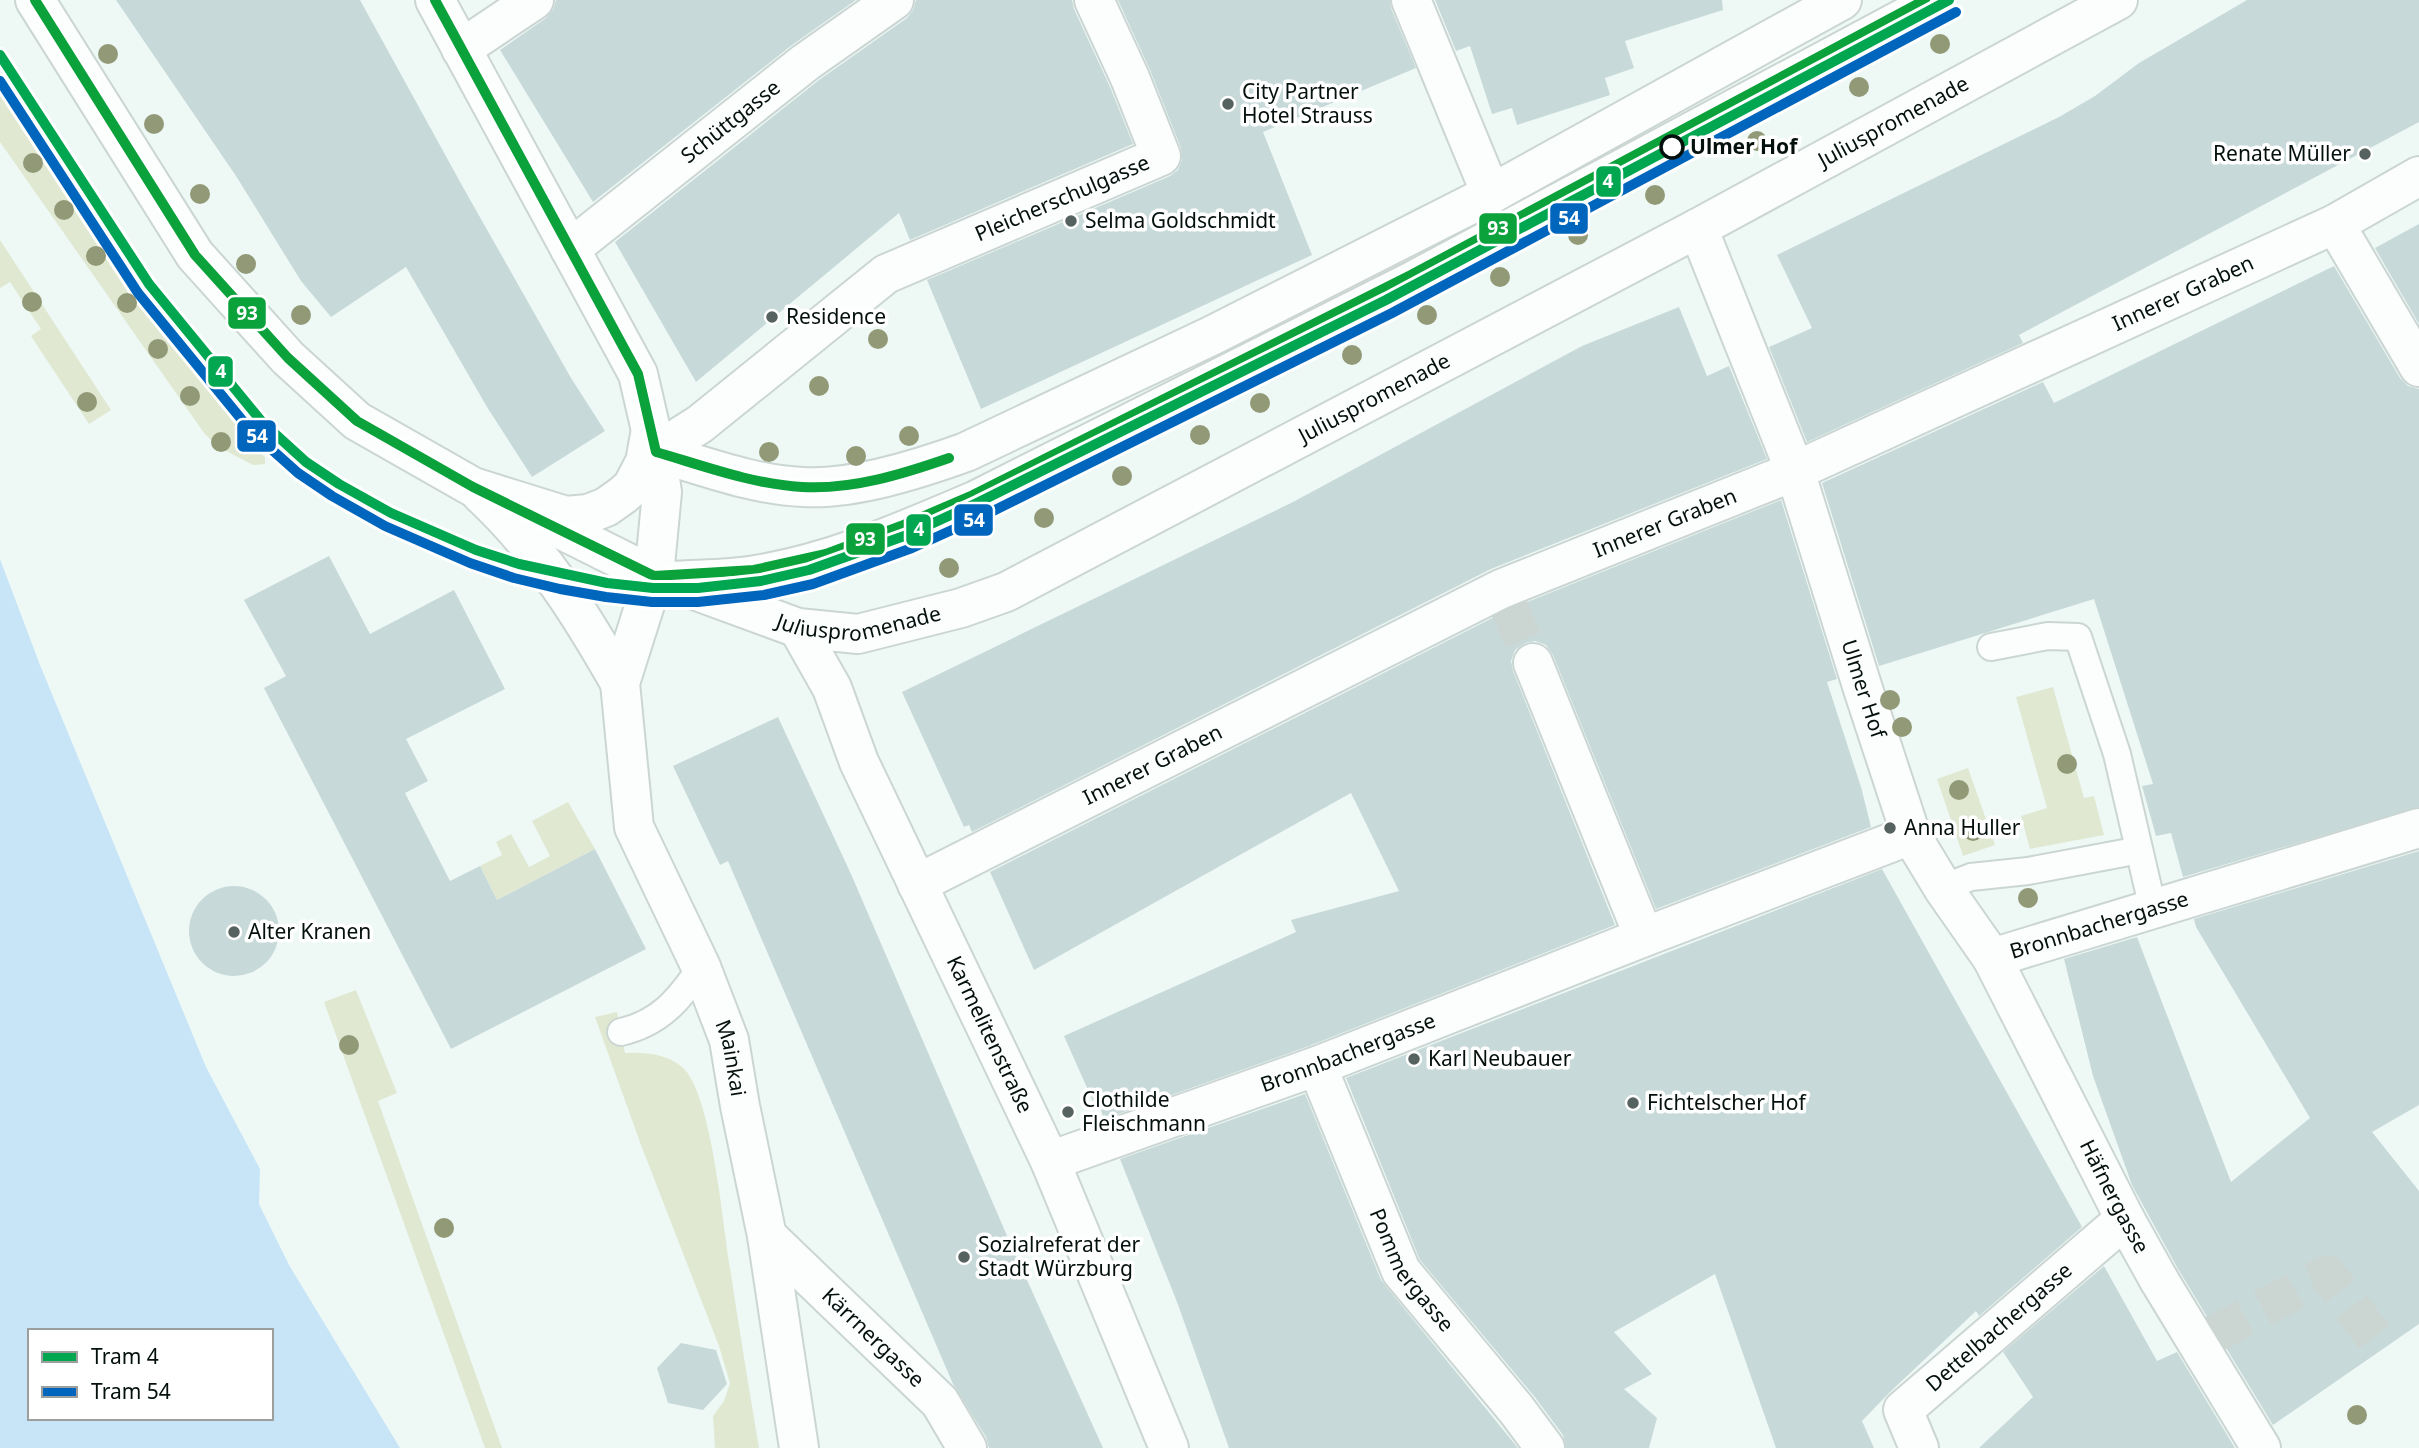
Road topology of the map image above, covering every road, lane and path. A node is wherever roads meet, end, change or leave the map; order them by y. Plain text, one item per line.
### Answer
1 (35, 0) edge
2 (435, 0) edge
3 (534, 0) edge
4 (894, 0) edge
5 (1094, 0) edge
6 (1411, 0) edge
7 (1925, 0) edge
8 (2118, 0) edge
9 (1823, 5) edge
10 (461, 49) junction
11 (2419, 176) edge
12 (1491, 194) junction
13 (2334, 224) junction
14 (1698, 228) junction
15 (570, 249) junction
16 (2419, 367) edge
17 (638, 374) junction
18 (656, 452) junction
19 (1795, 471) junction
20 (473, 487) junction
21 (654, 576) junction
22 (798, 628) junction
23 (1991, 647) dead end
24 (1533, 663) tunnel mouth
25 (620, 683) junction
26 (2419, 828) edge
27 (1911, 835) junction
28 (2124, 853) dead end
29 (917, 884) junction
30 (1943, 888) junction
31 (2153, 909) junction
32 (1644, 937) junction
33 (1992, 958) junction
34 (701, 967) junction
35 (621, 1032) dead end
36 (1317, 1066) junction
37 (1050, 1161) junction
38 (2125, 1219) junction
39 (767, 1236) junction
40 (2255, 1438) edge
41 (799, 1448) edge
42 (967, 1448) edge
43 (1169, 1448) edge
44 (1545, 1448) edge
45 (1919, 1448) edge

1 - 20 street
2 - 10 street
3 - 10 street
4 - 15 street, Schüttgasse
5 - 18 street, Pleicherschulgasse
6 - 12 street
7 - 21 lane
8 - 14 street, Juliuspromenade
9 - 12 street
10 - 15 street
11 - 13 street, Innerer Graben
12 - 18 street
13 - 16 street
13 - 19 street, Innerer Graben
14 - 19 street, Ulmer Hof
14 - 22 street, Juliuspromenade
15 - 17 street
17 - 18 street, Mainkai
17 - 20 street
18 - 21 street, Mainkai
19 - 27 street, Ulmer Hof
19 - 29 street, Innerer Graben
20 - 21 street, Juliuspromenade
20 - 25 street, Mainkai
21 - 22 street, Juliuspromenade
21 - 25 street, Mainkai
22 - 29 street, Karmelitenstraße
23 - 31 lane
24 - 32 street
25 - 34 street, Mainkai
26 - 31 street, Bronnbachergasse
27 - 30 street, Bronnbachergasse
27 - 32 street, Bronnbachergasse
28 - 30 lane
29 - 37 street, Karmelitenstraße
30 - 33 street, Bronnbachergasse
31 - 33 street, Bronnbachergasse
32 - 36 street, Bronnbachergasse
33 - 38 street, Häfnergasse
34 - 35 lane
34 - 39 street, Mainkai
36 - 37 street, Bronnbachergasse
36 - 44 street, Pommergasse
37 - 43 street, Karmelitenstraße
38 - 40 street, Häfnergasse
38 - 45 street, Dettelbachergasse
39 - 41 street, Mainkai
39 - 42 street, Kärrnergasse

